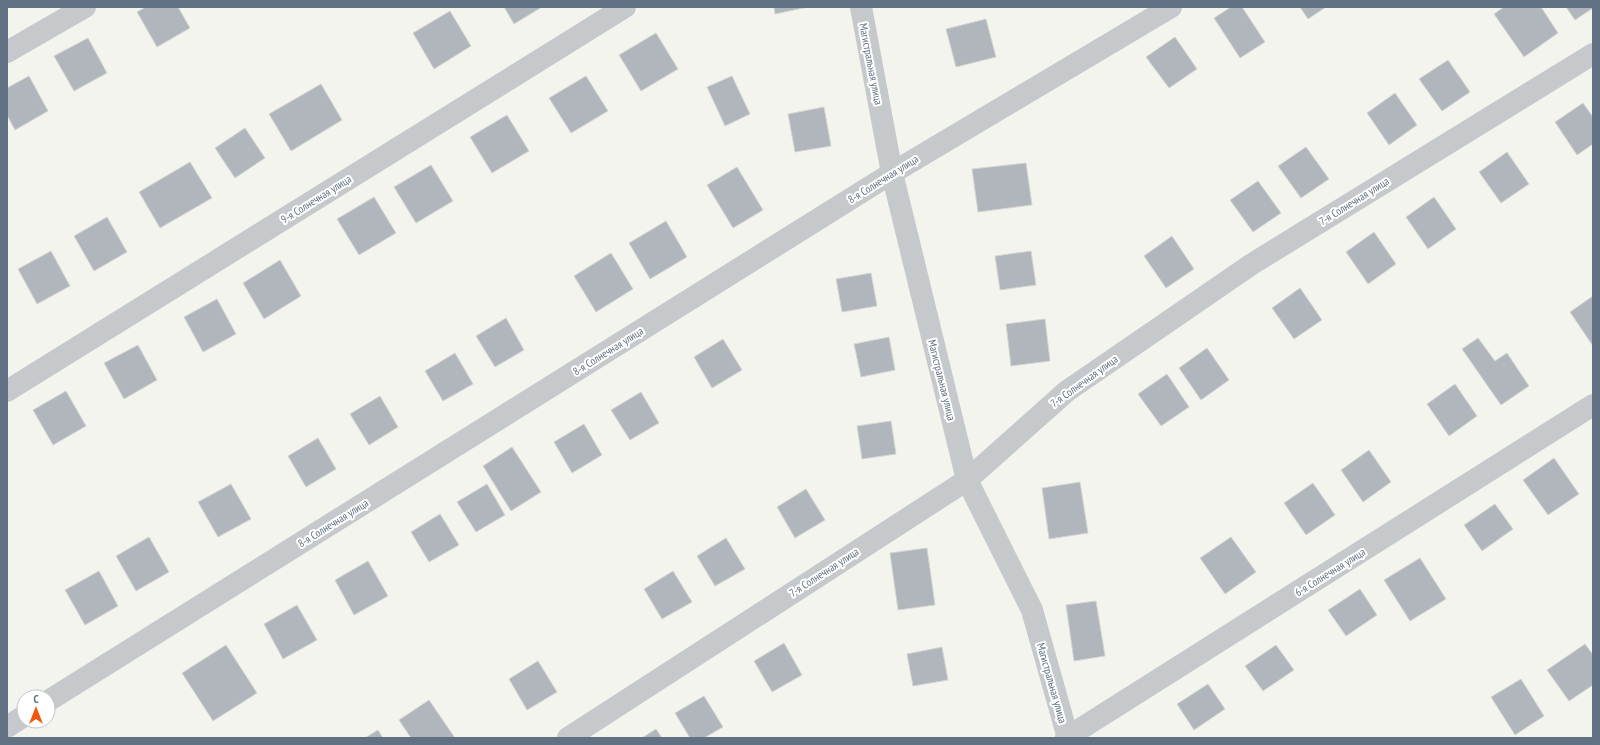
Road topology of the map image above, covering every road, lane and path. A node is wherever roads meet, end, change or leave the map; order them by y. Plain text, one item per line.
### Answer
1 (85, 7) edge
2 (625, 7) edge
3 (861, 7) edge
4 (1171, 7) edge
5 (7, 52) edge
6 (1593, 54) edge
7 (892, 173) junction
8 (7, 391) edge
9 (1593, 405) edge
10 (967, 480) junction
11 (56, 696) edge
12 (16, 721) edge
13 (7, 727) edge
14 (568, 738) edge
15 (1067, 738) edge

1 - 5 street
2 - 8 street, 9-я Солнечная улица
3 - 7 street, Магистральная улица
4 - 7 street, 8-я Солнечная улица
6 - 10 street, 7-я Солнечная улица
7 - 10 street, Магистральная улица
7 - 11 street, 8-я Солнечная улица
9 - 15 street, 6-я Солнечная улица
10 - 14 street, 7-я Солнечная улица
10 - 15 street, Магистральная улица
12 - 13 street

